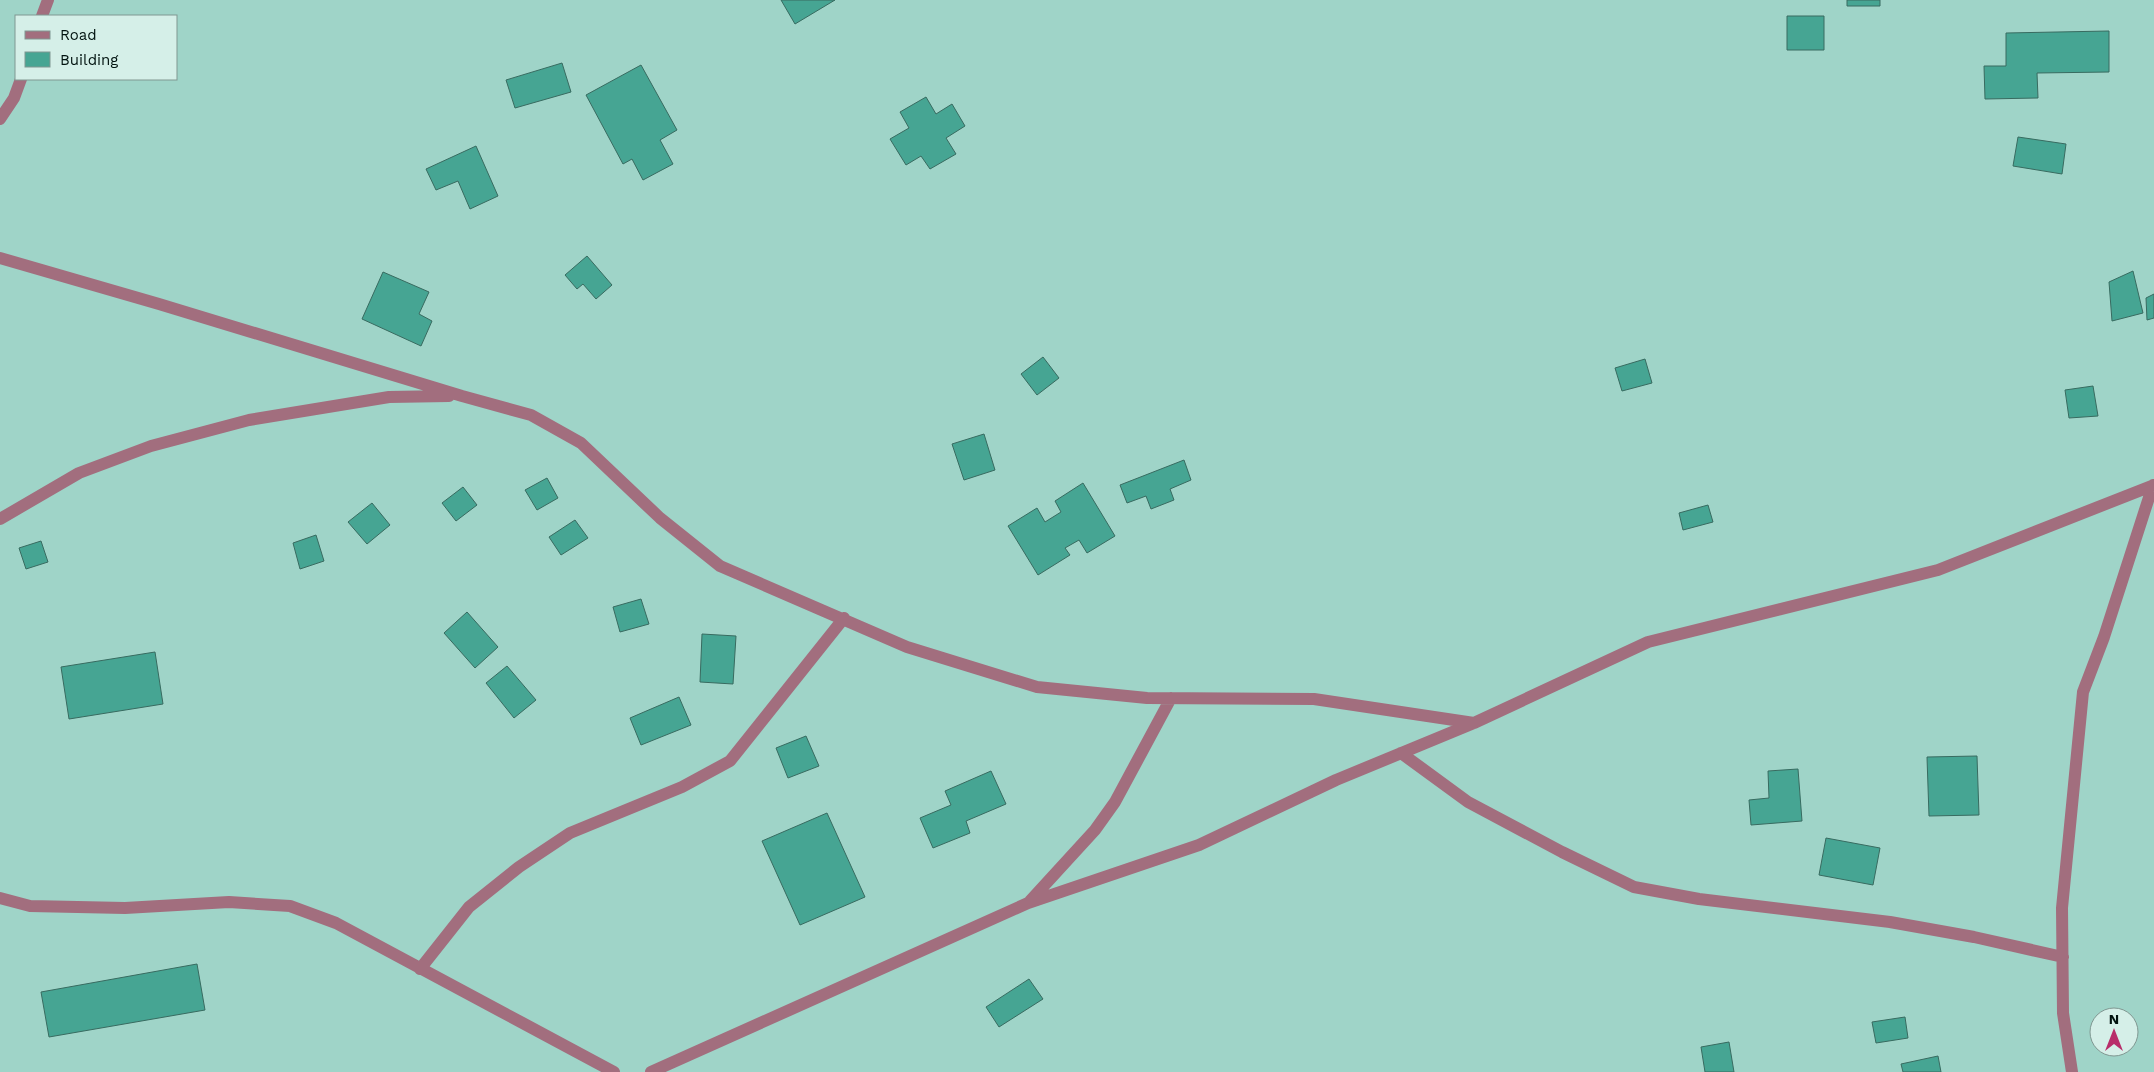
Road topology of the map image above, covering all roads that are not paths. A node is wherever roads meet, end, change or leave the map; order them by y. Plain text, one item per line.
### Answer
1 (48, 0) edge
2 (42, 15) edge
3 (20, 80) edge
4 (0, 118) edge
5 (0, 258) edge
6 (462, 396) junction
7 (2154, 485) edge
8 (0, 518) edge
9 (844, 618) junction
10 (1171, 698) junction
11 (1474, 723) junction
12 (1401, 753) junction
13 (0, 898) edge
14 (1028, 903) junction
15 (2064, 957) junction
16 (420, 968) junction
17 (614, 1072) edge
18 (651, 1072) edge
19 (2072, 1072) edge

1 - 2 street
3 - 4 street
5 - 6 street
6 - 8 street
6 - 9 street
7 - 11 street
7 - 15 street
9 - 10 street
9 - 16 street
10 - 11 street
10 - 14 street
11 - 12 street
12 - 14 street
12 - 15 street
13 - 16 street
14 - 18 street
15 - 19 street
16 - 17 street

